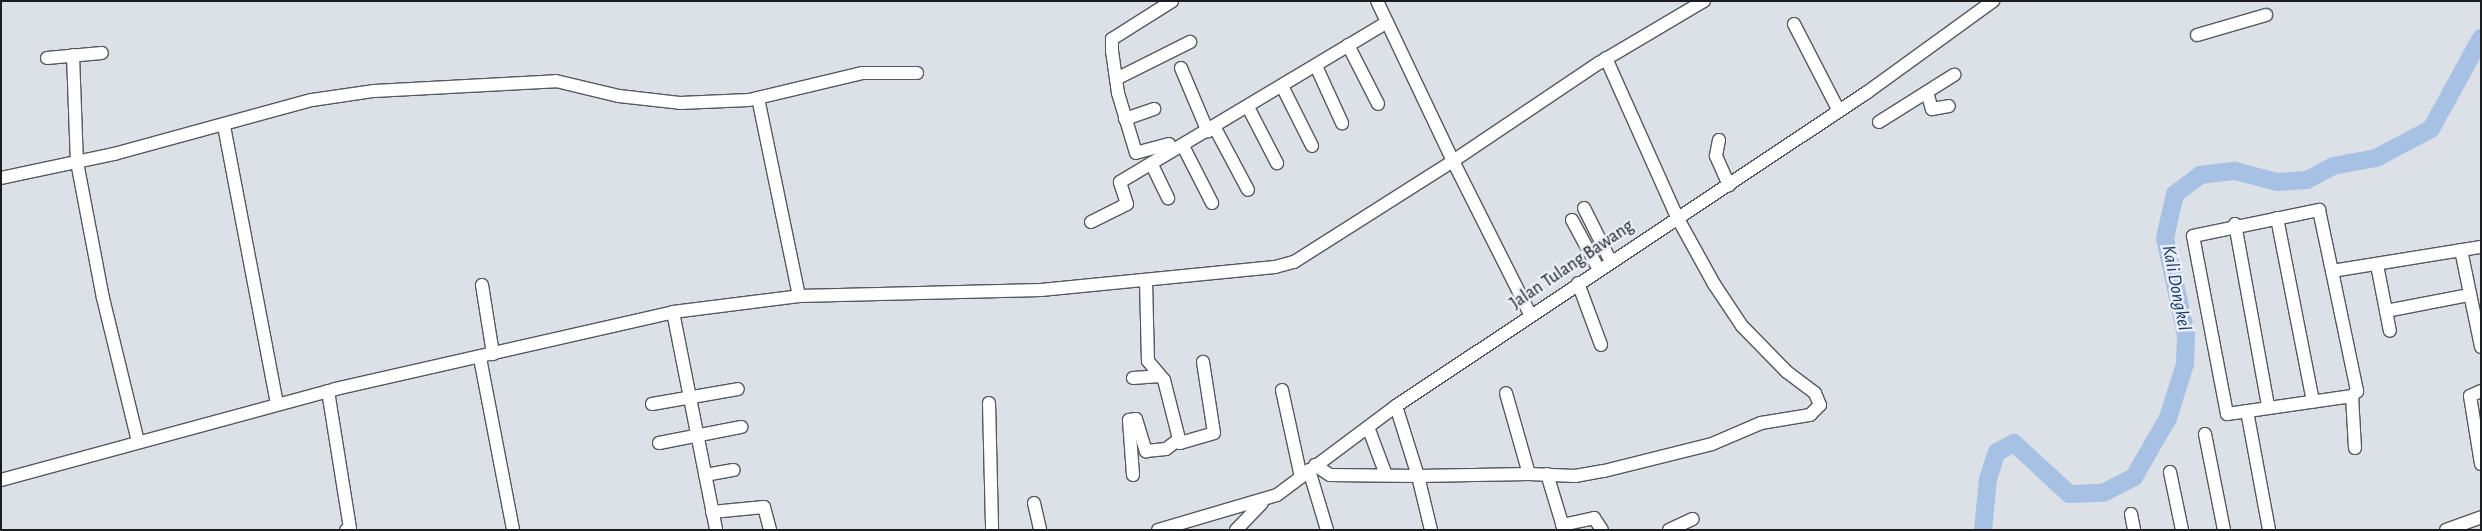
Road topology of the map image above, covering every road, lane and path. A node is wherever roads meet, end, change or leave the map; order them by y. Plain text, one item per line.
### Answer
1 (1172, 1) edge
2 (1377, 1) edge
3 (1704, 1) edge
4 (1993, 1) edge
5 (2266, 15) dead end
6 (1387, 22) junction
7 (1794, 24) dead end
8 (2197, 34) dead end
9 (1190, 42) dead end
10 (1348, 45) junction
11 (102, 53) dead end
12 (73, 55) junction
13 (47, 58) dead end
14 (1606, 58) junction
15 (1316, 66) junction
16 (1181, 68) dead end
17 (917, 73) dead end
18 (1954, 75) dead end
19 (1116, 79) junction
20 (1282, 86) junction
21 (1927, 92) junction
22 (758, 98) junction
23 (1378, 104) dead end
24 (1949, 106) dead end
25 (1154, 109) dead end
26 (1249, 109) junction
27 (1839, 111) junction
28 (1125, 118) junction
29 (1879, 122) dead end
30 (1342, 123) dead end
31 (224, 126) junction
32 (1212, 130) junction
33 (1719, 140) dead end
34 (1169, 144) dead end
35 (1183, 146) junction
36 (1312, 146) dead end
37 (1453, 161) junction
38 (77, 162) junction
39 (1277, 163) dead end
40 (1152, 165) junction
41 (1, 178) edge
42 (1729, 185) junction
43 (1248, 190) dead end
44 (1168, 198) dead end
45 (1212, 203) dead end
46 (1584, 208) dead end
47 (1677, 217) junction
48 (2277, 218) junction
49 (1572, 220) dead end
50 (1091, 222) dead end
51 (2235, 224) junction
52 (2481, 247) edge
53 (2462, 250) junction
54 (1610, 260) junction
55 (2377, 265) junction
56 (1598, 268) junction
57 (2332, 271) junction
58 (1146, 281) junction
59 (1578, 283) junction
60 (482, 285) dead end
61 (2469, 295) junction
62 (799, 296) junction
63 (2386, 311) junction
64 (673, 312) junction
65 (1530, 314) junction
66 (2390, 331) dead end
67 (1601, 345) dead end
68 (2481, 347) edge
69 (493, 354) junction
70 (480, 358) junction
71 (1203, 362) dead end
72 (1160, 376) junction
73 (1133, 378) dead end
74 (738, 389) dead end
75 (1282, 390) dead end
76 (328, 391) junction
77 (2481, 391) edge
78 (1506, 393) dead end
79 (2352, 396) junction
80 (690, 397) junction
81 (2313, 402) junction
82 (989, 403) dead end
83 (277, 404) junction
84 (652, 404) dead end
85 (1396, 406) junction
86 (2268, 406) junction
87 (2247, 411) junction
88 (741, 427) dead end
89 (1368, 427) junction
90 (2205, 434) dead end
91 (697, 435) junction
92 (1178, 440) junction
93 (138, 442) junction
94 (659, 443) dead end
95 (2355, 448) dead end
96 (1146, 451) junction
97 (1133, 455) junction
98 (2481, 464) edge
99 (734, 470) dead end
100 (1308, 471) junction
101 (2170, 472) dead end
102 (1529, 474) junction
103 (1548, 474) junction
104 (705, 475) junction
105 (1133, 475) dead end
106 (1386, 475) junction
107 (1418, 476) junction
108 (1, 480) edge
109 (1264, 501) junction
110 (1034, 503) dead end
111 (712, 512) junction
112 (2131, 514) dead end
113 (2481, 517) edge
114 (1693, 519) dead end
115 (1563, 527) edge
116 (346, 530) edge
117 (513, 530) edge
118 (716, 530) edge
119 (770, 530) edge
120 (992, 530) edge
121 (1040, 530) edge
122 (1158, 530) edge
123 (1236, 530) edge
124 (1327, 530) edge
125 (1431, 530) edge
126 (1602, 530) edge
127 (1669, 530) edge
128 (2134, 530) edge
129 (2182, 530) edge
130 (2224, 530) edge
131 (2269, 530) edge
132 (2446, 530) edge

1 - 19 street
2 - 6 street
3 - 14 street
4 - 27 street, Jalan Tulang Bawang
5 - 8 street
6 - 10 street
6 - 37 street
7 - 27 street
9 - 19 street
10 - 15 street
10 - 23 street
11 - 12 street
12 - 13 street
12 - 38 street
14 - 37 street
14 - 47 street
15 - 20 street
15 - 30 street
16 - 32 street
17 - 22 street
18 - 21 street
19 - 28 street
20 - 26 street
20 - 36 street
21 - 24 street
21 - 29 street
22 - 31 street
22 - 62 street
25 - 28 street
26 - 32 street
26 - 39 street
27 - 42 street, Jalan Tulang Bawang
28 - 34 street
31 - 38 street
31 - 83 street
32 - 35 street
32 - 43 street
33 - 42 street
35 - 40 street
35 - 45 street
37 - 58 street
37 - 65 street
38 - 41 street
38 - 93 street
40 - 44 street
40 - 50 street
42 - 47 street, Jalan Tulang Bawang
46 - 54 street
47 - 54 street, Jalan Tulang Bawang
47 - 103 street
48 - 51 street
48 - 57 street
48 - 81 street
49 - 56 street
51 - 86 street
51 - 87 street
52 - 53 street
53 - 55 street
53 - 61 street
54 - 56 street, Jalan Tulang Bawang
55 - 57 street
55 - 63 street
56 - 59 street, Jalan Tulang Bawang
57 - 79 street
58 - 62 street
58 - 72 street
59 - 65 street, Jalan Tulang Bawang
59 - 67 street
60 - 69 street
61 - 63 street
61 - 68 street
62 - 64 street
63 - 66 street
64 - 69 street
64 - 80 street
65 - 85 street, Jalan Tulang Bawang
69 - 70 street
70 - 76 street
70 - 117 street
71 - 92 street
72 - 73 street
72 - 92 street
74 - 80 street
75 - 100 street
76 - 83 street
76 - 116 street
77 - 98 street
78 - 102 street
79 - 81 street
79 - 95 street
80 - 84 street
80 - 91 street
81 - 86 street
82 - 120 street
83 - 93 street
85 - 89 street, Jalan Tulang Bawang
85 - 107 street
86 - 87 street
87 - 131 street
88 - 91 street
89 - 100 street, Jalan Tulang Bawang
89 - 106 street
90 - 130 street
91 - 94 street
91 - 104 street
92 - 96 street
93 - 108 street
96 - 97 street
96 - 97 street
97 - 105 street
99 - 104 street
100 - 106 street
100 - 109 street, Jalan Tulang Bawang
100 - 124 street
101 - 129 street
102 - 103 street
102 - 107 street
103 - 115 street
104 - 111 street
106 - 107 street
107 - 125 street
109 - 122 street, Jalan Tulang Bawang
109 - 123 street
110 - 121 street
111 - 118 street
111 - 119 street
112 - 128 street
113 - 132 street
114 - 127 street
115 - 126 street

